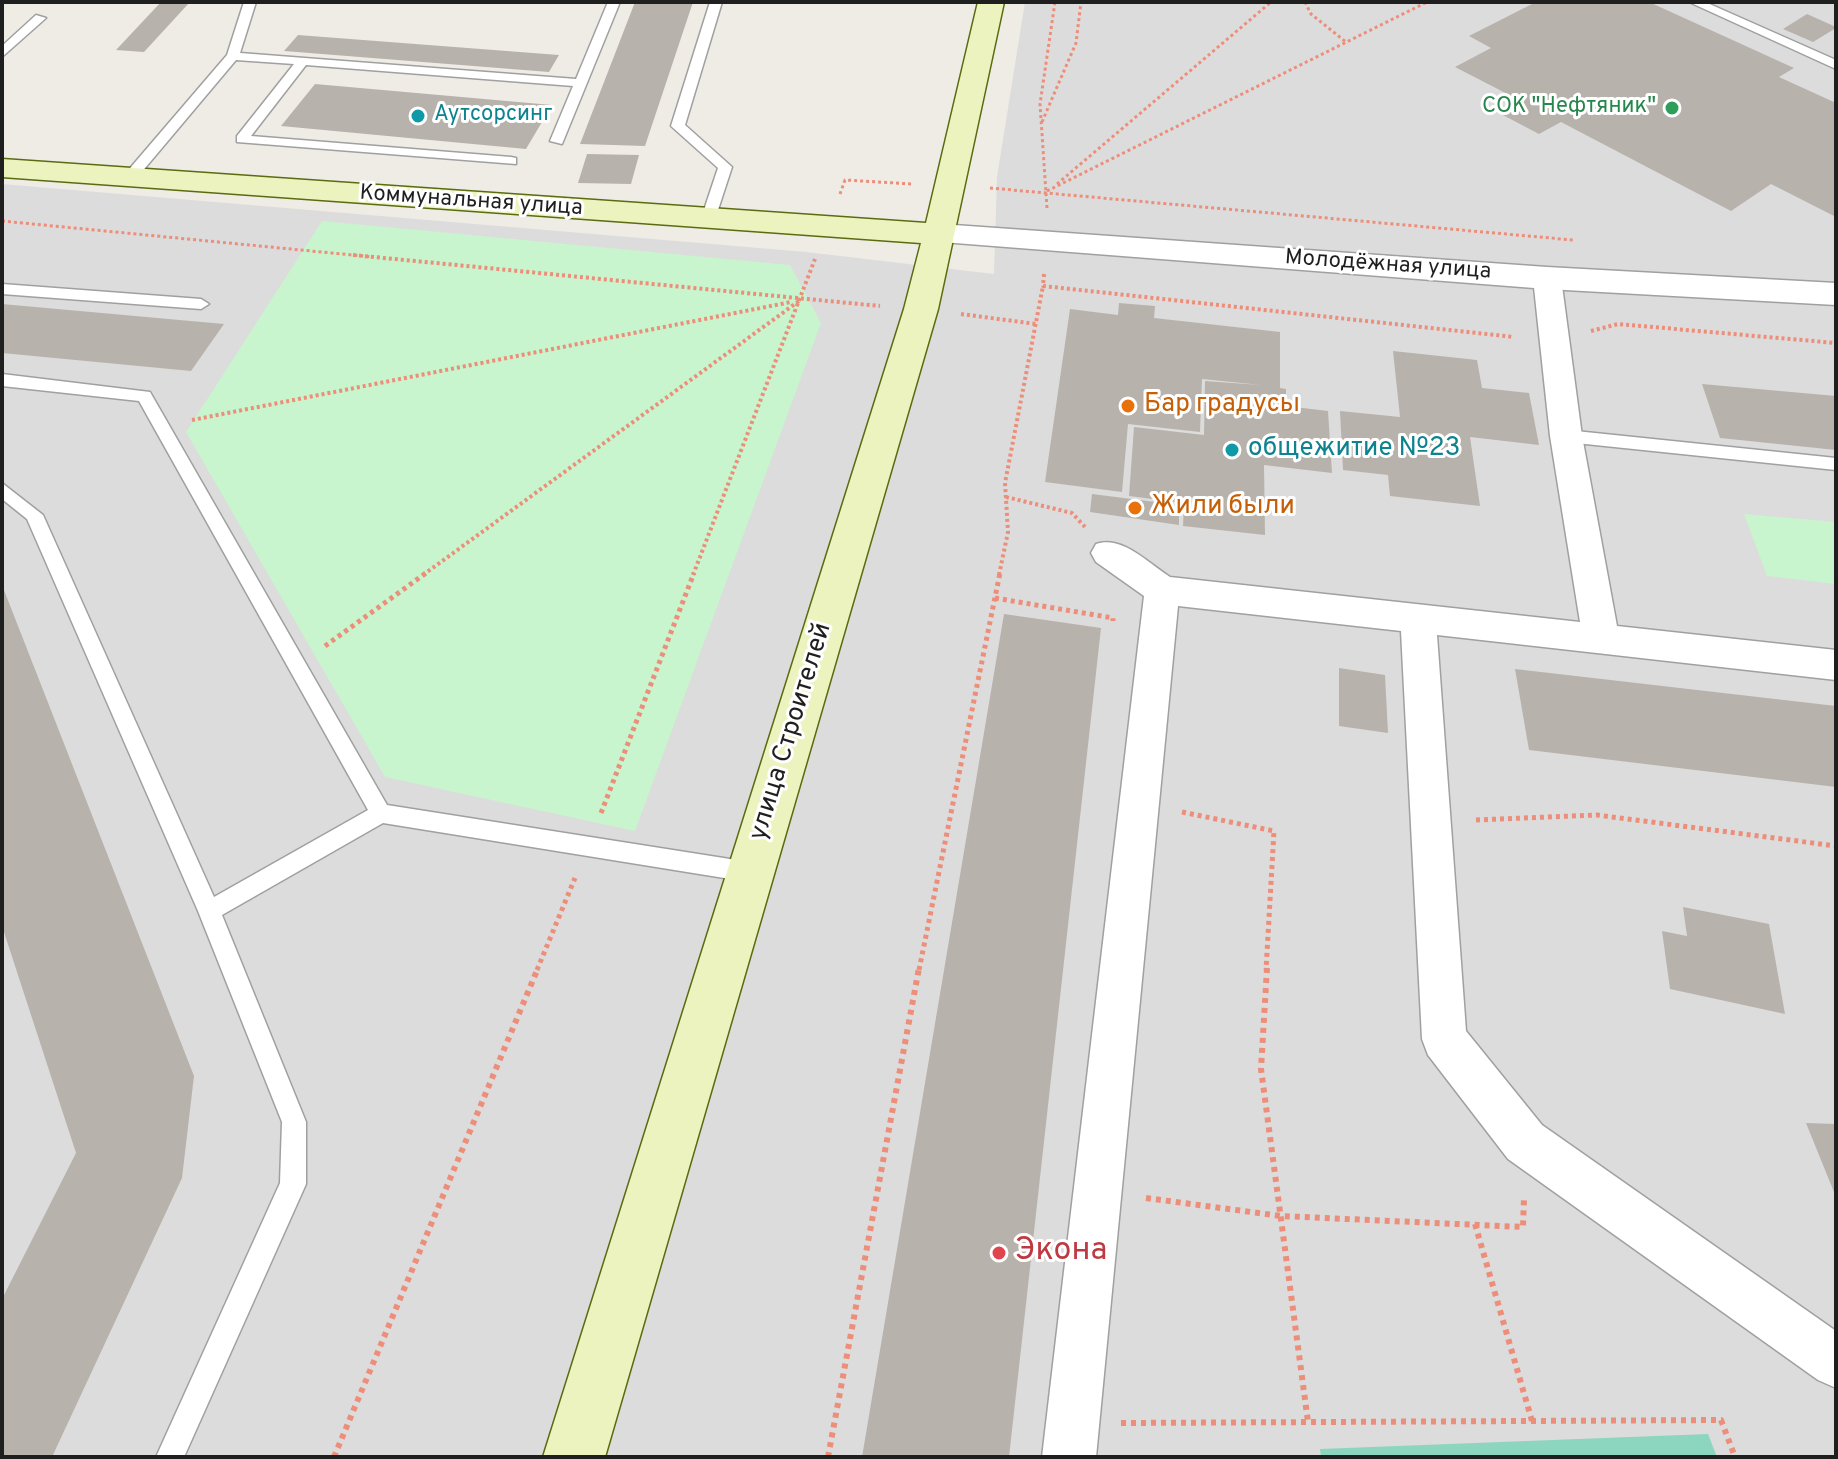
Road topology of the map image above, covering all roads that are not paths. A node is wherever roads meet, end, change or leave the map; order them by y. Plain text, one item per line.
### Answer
1 (250, 2) edge
2 (614, 2) edge
3 (716, 2) edge
4 (991, 2) edge
5 (1695, 2) edge
6 (40, 18) dead end
7 (2, 53) edge
8 (233, 56) junction
9 (303, 61) junction
10 (1836, 65) edge
11 (581, 83) junction
12 (557, 141) dead end
13 (511, 161) dead end
14 (2, 168) edge
15 (130, 177) junction
16 (708, 219) junction
17 (940, 234) junction
18 (1547, 278) junction
19 (2, 289) edge
20 (1836, 294) edge
21 (201, 304) dead end
22 (2, 380) edge
23 (1566, 436) junction
24 (1836, 464) edge
25 (2, 489) edge
26 (1108, 553) road end
27 (1162, 590) junction
28 (1418, 619) junction
29 (1601, 639) junction
30 (1836, 665) edge
31 (381, 813) junction
32 (749, 872) junction
33 (209, 911) junction
34 (1836, 1362) edge
35 (1071, 1440) edge
36 (170, 1457) edge
37 (574, 1457) edge

1 - 8 lane
2 - 11 lane
3 - 16 lane
4 - 17 main road, улица Строителей
5 - 10 lane
6 - 7 lane
8 - 9 lane
8 - 15 lane
9 - 11 lane
9 - 13 lane
11 - 12 lane
14 - 15 main road, Коммунальная улица
15 - 16 main road, Коммунальная улица
16 - 17 main road, Коммунальная улица
17 - 18 street, Молодёжная улица
17 - 32 main road, улица Строителей
18 - 20 street, Молодёжная улица
18 - 23 street
19 - 21 lane
22 - 31 lane
23 - 24 lane
23 - 29 street
25 - 33 lane
26 - 27 street
27 - 28 street
27 - 35 street
28 - 29 street
28 - 34 street
29 - 30 street
31 - 32 lane
31 - 33 lane
32 - 37 main road, улица Строителей
33 - 36 lane

